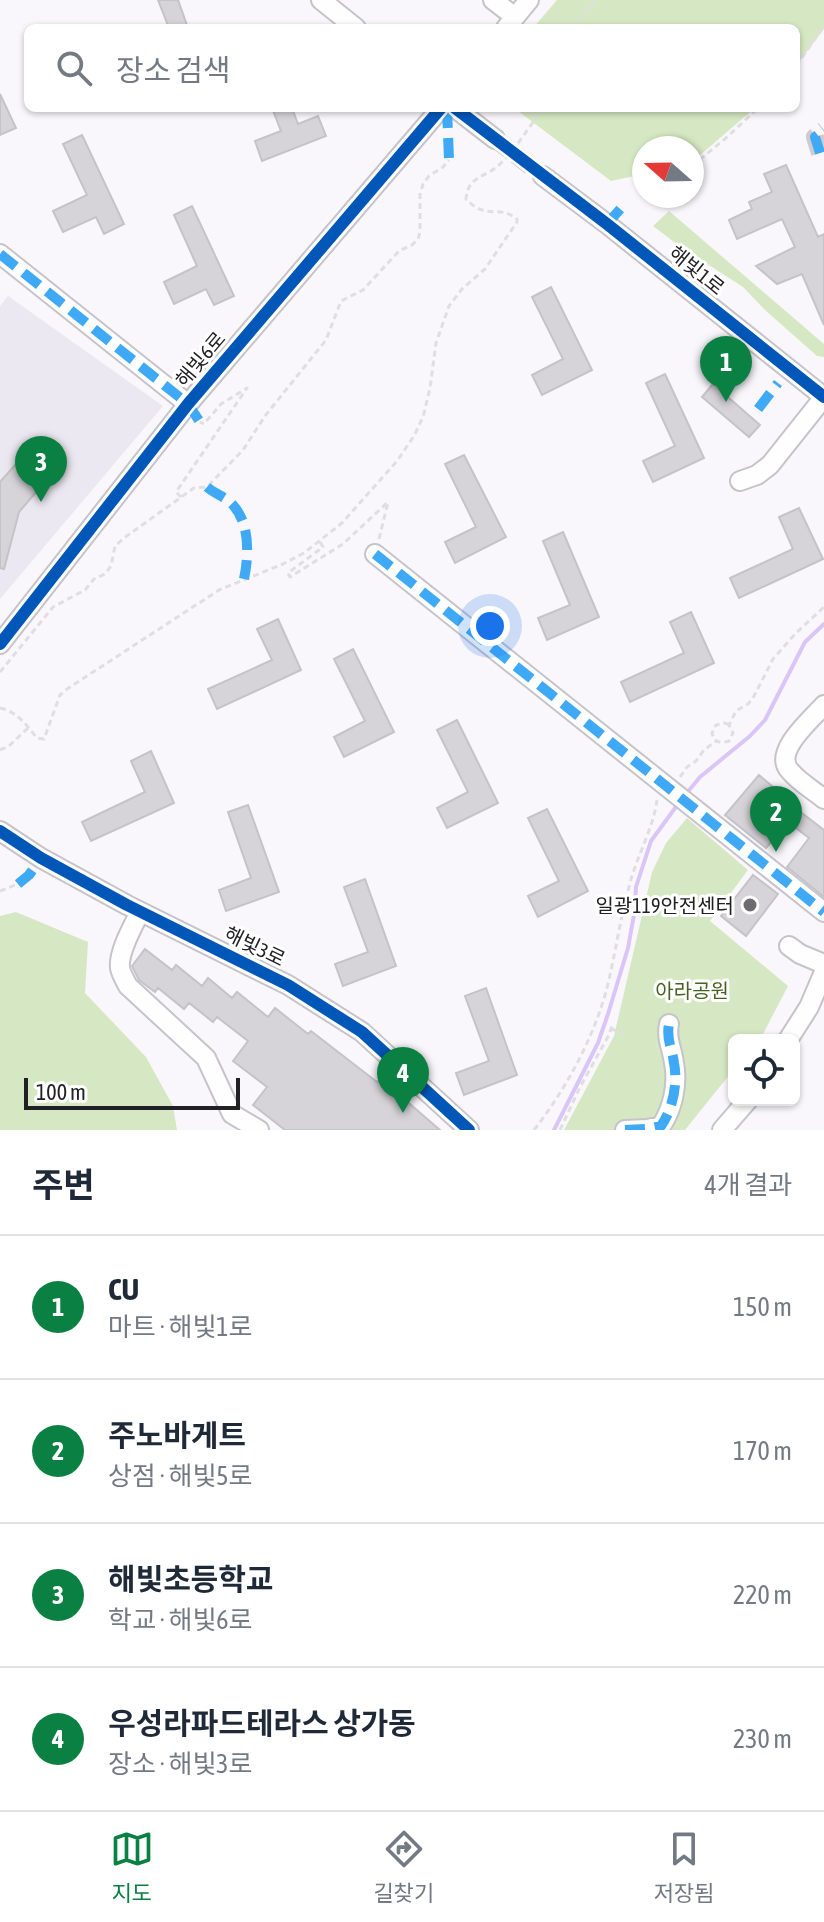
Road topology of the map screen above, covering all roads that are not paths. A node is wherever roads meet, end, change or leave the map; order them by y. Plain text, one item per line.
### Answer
1 (321, 0) edge
2 (493, 0) edge
3 (529, 0) edge
4 (510, 22) edge
5 (351, 24) edge
6 (438, 112) edge
7 (460, 112) edge
8 (495, 139) tunnel mouth
9 (543, 176) tunnel mouth
10 (0, 254) edge
11 (824, 397) edge
12 (188, 404) junction
13 (740, 481) dead end
14 (375, 554) road end
15 (0, 644) edge
16 (824, 705) edge
17 (824, 799) edge
18 (0, 831) edge
19 (140, 912) junction
20 (824, 912) edge
21 (789, 946) dead end
22 (824, 964) edge
23 (824, 972) edge
24 (669, 1024) dead end
25 (792, 1034) edge
26 (743, 1106) edge
27 (229, 1122) edge
28 (666, 1127) edge
29 (259, 1130) edge
30 (469, 1130) edge
31 (625, 1130) edge
32 (722, 1130) edge

1 - 5 street
2 - 4 street
3 - 4 street
6 - 12 street, 해빛6로
7 - 8 street
9 - 11 street, 해빛1로
10 - 12 street
11 - 13 street
12 - 15 street, 해빛6로
14 - 20 street
16 - 17 street
18 - 19 street, 해빛3로
19 - 27 street
19 - 30 street, 해빛3로
21 - 22 street
23 - 25 street
24 - 28 street
26 - 32 street
27 - 29 street
28 - 31 street

